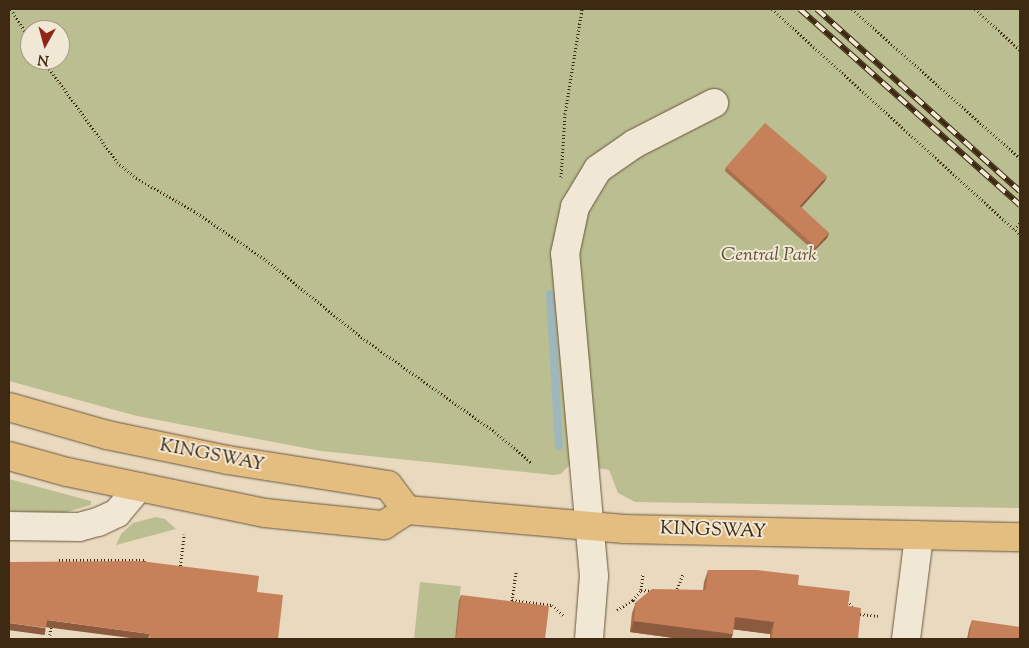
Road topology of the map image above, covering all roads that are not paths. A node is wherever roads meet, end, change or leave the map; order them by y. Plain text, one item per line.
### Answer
1 (714, 103) dead end
2 (9, 407) edge
3 (9, 456) edge
4 (139, 488) junction
5 (407, 510) junction
6 (9, 526) edge
7 (590, 527) junction
8 (918, 536) junction
9 (1020, 537) edge
10 (589, 639) edge
11 (906, 639) edge

1 - 7 street
2 - 5 main road, KINGSWAY
3 - 4 main road
4 - 5 main road
4 - 6 street
5 - 7 main road, KINGSWAY
7 - 8 main road, KINGSWAY
7 - 10 street
8 - 9 main road, KINGSWAY
8 - 11 street

